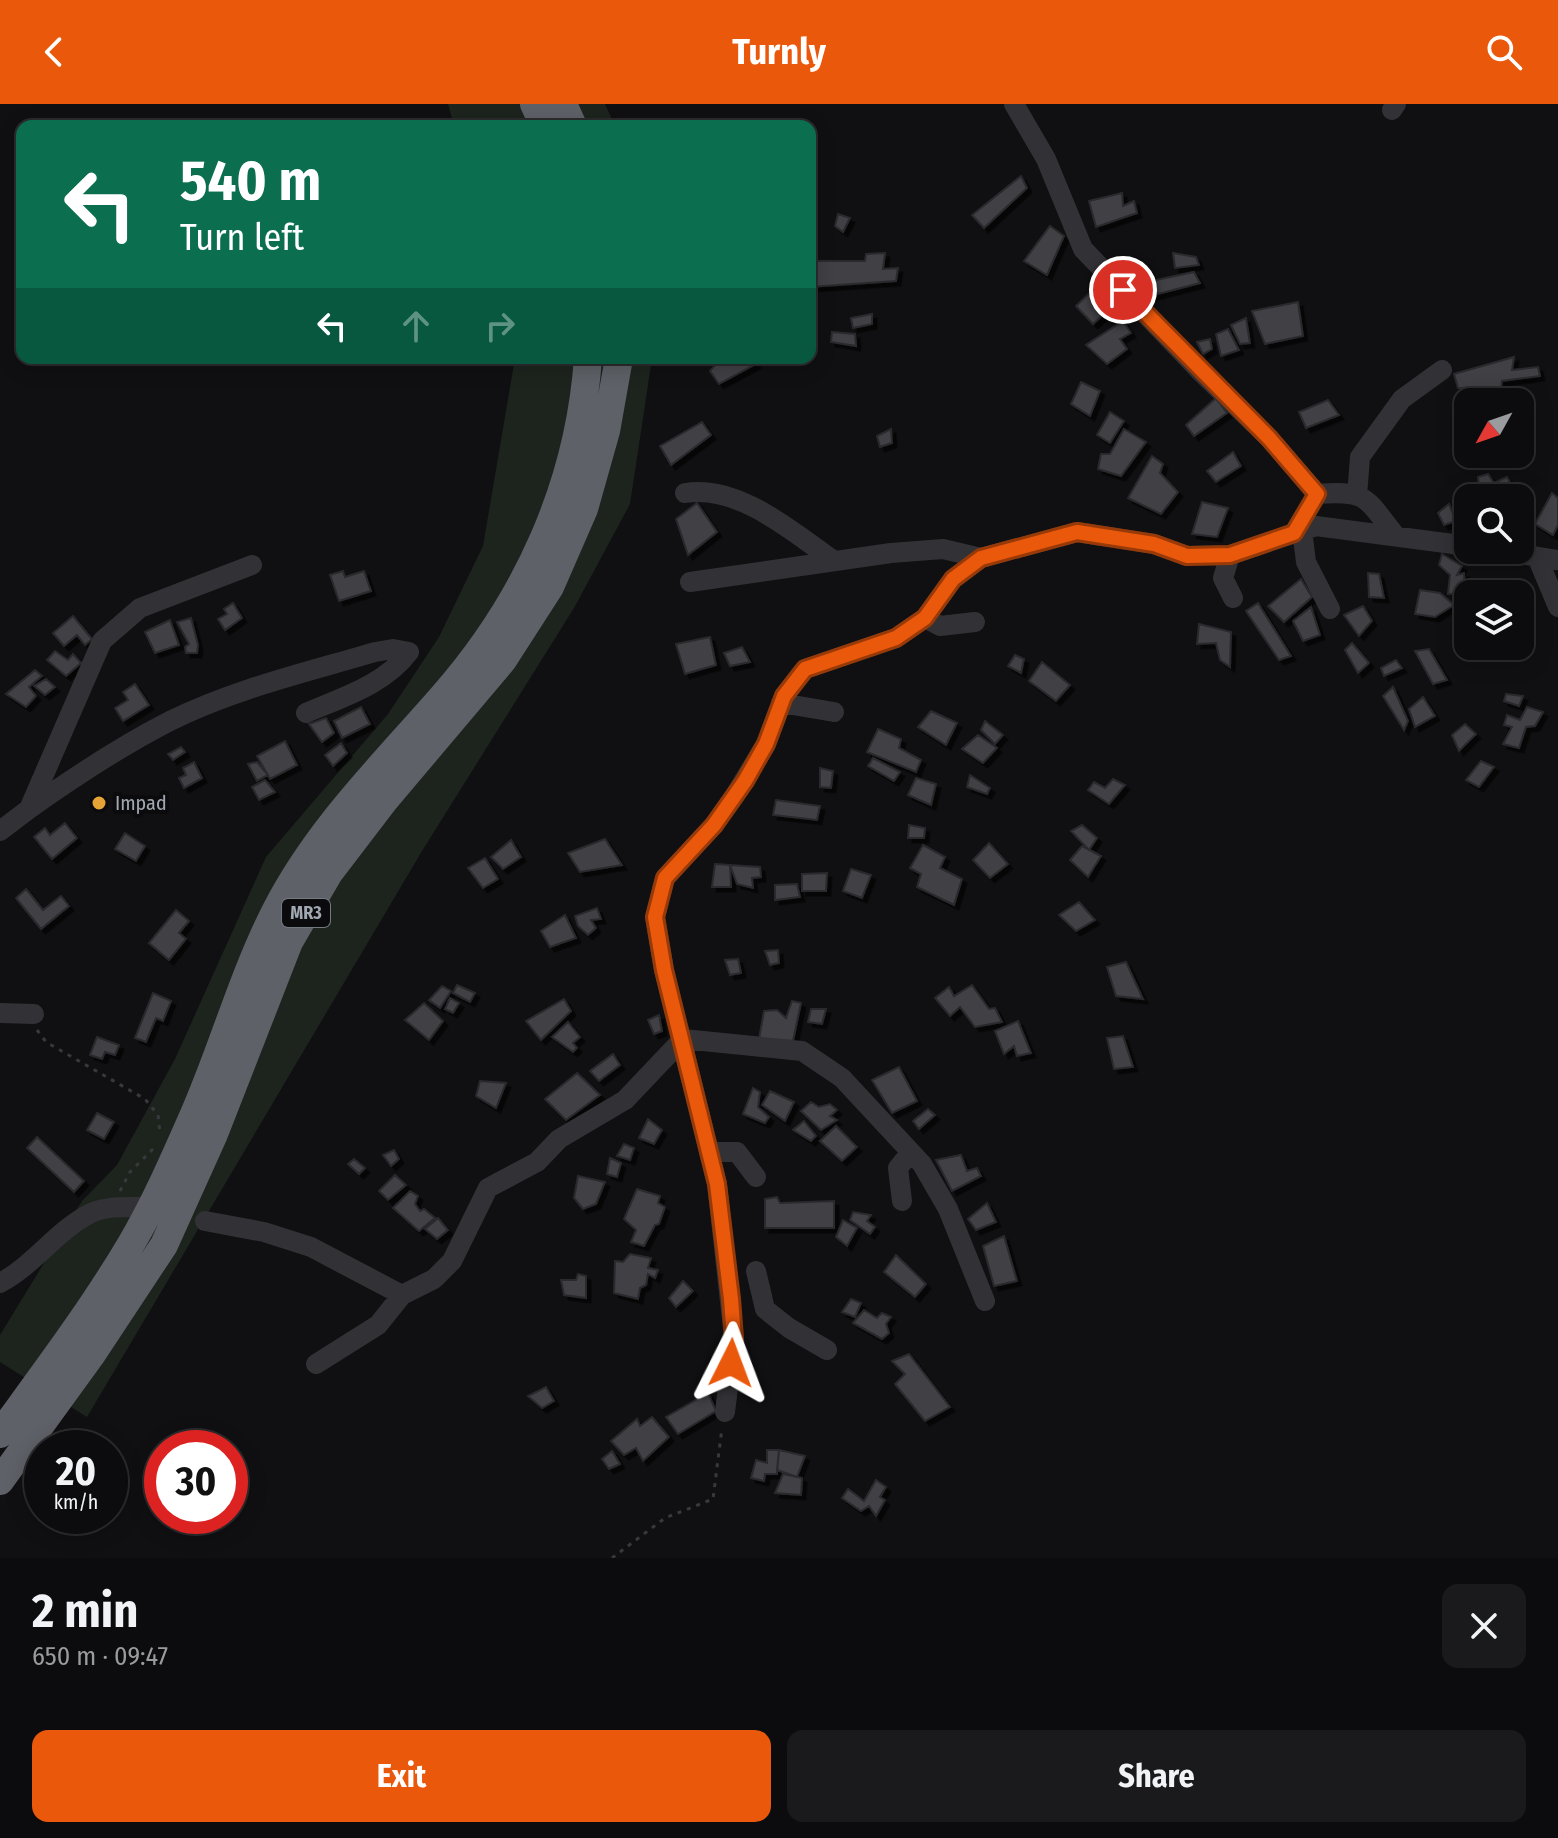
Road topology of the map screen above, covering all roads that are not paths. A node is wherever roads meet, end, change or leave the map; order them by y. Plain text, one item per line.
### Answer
1 (1014, 104) edge
2 (588, 364) edge
3 (618, 364) edge
4 (1442, 370) dead end
5 (1360, 457) junction
6 (685, 493) dead end
7 (1325, 494) junction
8 (1357, 496) junction
9 (1298, 532) junction
10 (1395, 535) junction
11 (1454, 544) edge
12 (1230, 555) junction
13 (981, 558) junction
14 (1548, 558) edge
15 (834, 561) junction
16 (252, 565) dead end
17 (690, 582) dead end
18 (1233, 598) dead end
19 (1558, 607) edge
20 (1330, 609) dead end
21 (925, 618) junction
22 (975, 622) dead end
23 (781, 703) junction
24 (834, 712) dead end
25 (306, 713) dead end
26 (29, 809) junction
27 (0, 831) edge
28 (0, 1013) edge
29 (34, 1014) road end
30 (683, 1039) junction
31 (709, 1152) junction
32 (911, 1152) junction
33 (756, 1177) dead end
34 (902, 1201) dead end
35 (141, 1207) dead end
36 (205, 1221) dead end
37 (724, 1240) junction
38 (756, 1271) junction
39 (0, 1283) edge
40 (774, 1288) dead end
41 (402, 1295) junction
42 (985, 1301) dead end
43 (827, 1350) dead end
44 (316, 1364) dead end
45 (725, 1412) road end
46 (0, 1434) edge
47 (0, 1481) edge

1 - 7 street
2 - 46 highway, MR3
3 - 47 highway, MR3
4 - 5 street
5 - 7 street
5 - 8 street
6 - 15 street
7 - 8 street
7 - 9 street
8 - 10 street
9 - 10 street
9 - 12 street
9 - 20 street
10 - 11 street
12 - 13 street
12 - 18 street
13 - 15 street
13 - 21 street
14 - 19 street
15 - 17 street
16 - 26 street
21 - 22 street
21 - 23 street
23 - 24 street
23 - 30 street
25 - 26 street
26 - 27 street
28 - 29 street
30 - 31 street
30 - 32 street
30 - 41 street
31 - 33 street
31 - 37 street
32 - 34 street
32 - 42 street
35 - 39 street
36 - 41 street
37 - 38 street
37 - 45 street
38 - 40 street
38 - 43 street
41 - 44 street

